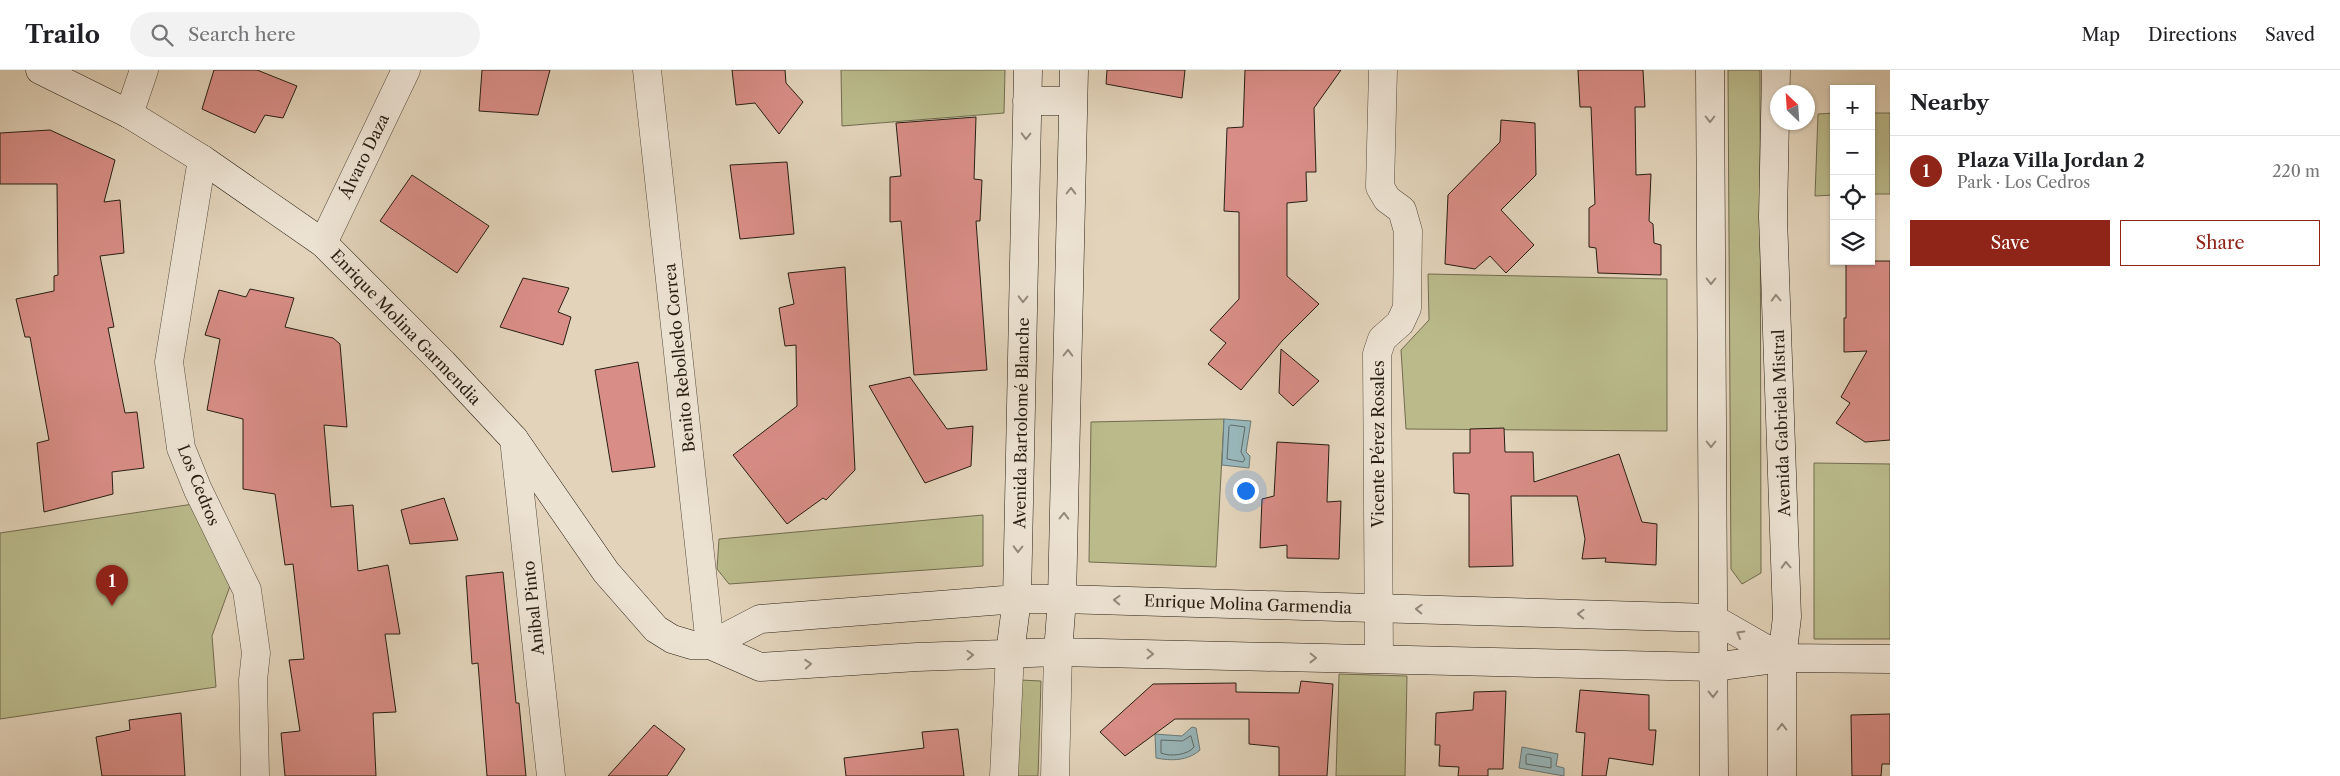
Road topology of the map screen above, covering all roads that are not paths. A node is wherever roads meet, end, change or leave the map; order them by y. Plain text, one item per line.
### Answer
1 (40, 70) edge
2 (144, 70) edge
3 (406, 70) edge
4 (647, 70) edge
5 (1028, 70) edge
6 (1074, 70) edge
7 (1383, 70) edge
8 (1710, 70) edge
9 (1776, 70) edge
10 (1027, 101) junction
11 (1073, 101) junction
12 (129, 114) junction
13 (202, 159) junction
14 (323, 243) junction
15 (514, 439) junction
16 (1062, 598) junction
17 (1017, 599) junction
18 (1379, 608) junction
19 (1712, 618) junction
20 (710, 645) junction
21 (1058, 652) junction
22 (1010, 653) junction
23 (1782, 658) junction
24 (1380, 659) junction
25 (1890, 659) edge
26 (1713, 667) junction
27 (255, 776) edge
28 (551, 776) edge
29 (1004, 776) edge
30 (1055, 776) edge
31 (1714, 776) edge
32 (1782, 776) edge

1 - 12 main road, Enrique Molina Garmendia
2 - 12 main road
3 - 14 main road, Álvaro Daza
4 - 20 main road, Benito Rebolledo Correa
5 - 10 main road, Avenida Bartolomé Blanche
6 - 11 main road
7 - 18 main road, Vicente Pérez Rosales
8 -> 19 main road
23 -> 9 main road, Avenida Gabriela Mistral
10 - 11 main road
10 -> 17 main road, Avenida Bartolomé Blanche
16 -> 11 main road
12 - 13 main road, Enrique Molina Garmendia
13 - 14 main road, Enrique Molina Garmendia
13 - 27 main road, Los Cedros
14 - 15 main road, Enrique Molina Garmendia
15 - 20 main road, Enrique Molina Garmendia
15 - 28 main road, Aníbal Pinto
16 - 17 main road, Enrique Molina Garmendia
18 -> 16 main road, Enrique Molina Garmendia
16 - 21 main road
17 - 20 main road, Enrique Molina Garmendia
17 - 22 main road, Avenida Bartolomé Blanche
19 -> 18 main road, Enrique Molina Garmendia
18 - 24 main road, Vicente Pérez Rosales
23 -> 19 main road, Enrique Molina Garmendia
19 - 26 main road
20 -> 22 main road, Enrique Molina Garmendia
21 - 22 main road, Enrique Molina Garmendia
21 -> 24 main road, Enrique Molina Garmendia
21 - 30 main road
22 - 29 main road, Avenida Bartolomé Blanche
23 - 25 main road, Enrique Molina Garmendia
23 - 26 main road, Enrique Molina Garmendia
32 -> 23 main road, Avenida Gabriela Mistral
24 - 26 main road, Enrique Molina Garmendia
26 -> 31 main road

